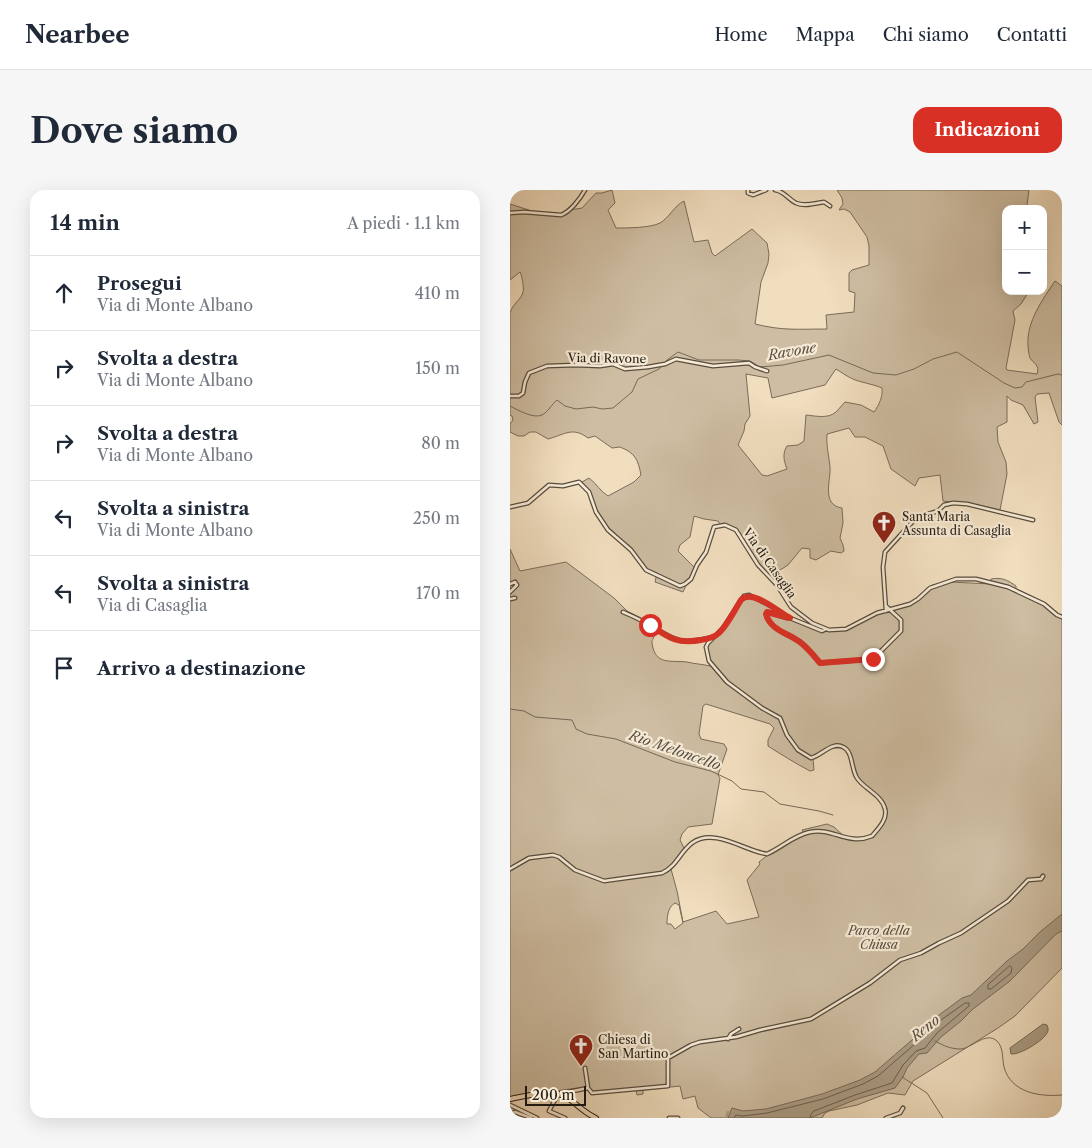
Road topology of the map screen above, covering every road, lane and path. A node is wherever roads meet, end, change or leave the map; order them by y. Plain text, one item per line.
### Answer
1 (584, 190) edge
2 (748, 190) edge
3 (766, 190) edge
4 (776, 190) edge
5 (830, 206) dead end
6 (510, 213) edge
7 (749, 362) junction
8 (755, 363) dead end
9 (767, 371) dead end
10 (510, 396) edge
11 (510, 507) edge
12 (1033, 520) dead end
13 (510, 584) edge
14 (510, 592) edge
15 (515, 598) dead end
16 (510, 599) edge
17 (886, 606) junction
18 (890, 610) junction
19 (886, 611) junction
20 (623, 612) dead end
21 (880, 612) junction
22 (1062, 617) edge
23 (790, 618) junction
24 (826, 629) junction
25 (715, 637) junction
26 (510, 868) edge
27 (1043, 876) dead end
28 (739, 1029) dead end
29 (728, 1038) junction
30 (585, 1068) dead end
31 (588, 1088) junction
32 (558, 1094) junction
33 (510, 1100) edge
34 (510, 1105) edge
35 (903, 1108) dead end
36 (510, 1114) edge
37 (900, 1114) junction
38 (530, 1118) edge
39 (537, 1118) edge
40 (565, 1118) edge
41 (596, 1118) edge
42 (670, 1118) edge
43 (678, 1118) edge
44 (886, 1118) edge
45 (901, 1118) edge

1 - 6 street
2 - 3 street
4 - 5 street
7 - 8 street, Via di Ravone
7 - 9 street
7 - 10 street, Via di Ravone
11 - 24 street, Via di Casaglia
12 - 17 street
13 - 14 street
15 - 16 street
17 - 18 street
17 - 19 street
17 - 21 street
18 - 19 street
18 - 22 street
18 - 23 street
19 - 21 street
20 - 25 street
21 - 24 street
23 - 24 street
23 - 25 street
25 - 26 street
27 - 29 street
28 - 29 street
29 - 31 street
30 - 31 street
31 - 32 street
32 - 33 main road
32 - 40 street
32 - 41 main road
34 - 39 street
35 - 37 street
36 - 38 street
37 - 44 street
37 - 45 street
42 - 43 street

